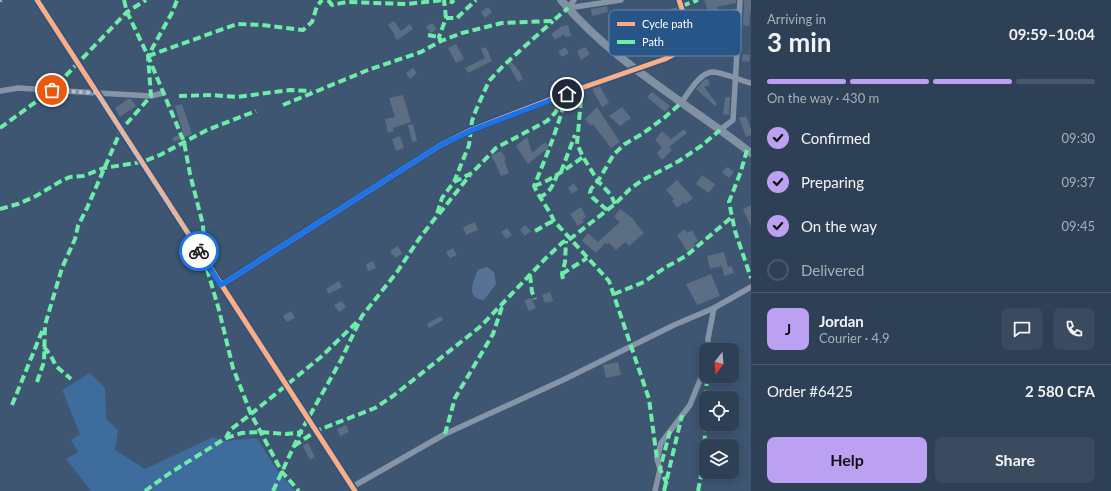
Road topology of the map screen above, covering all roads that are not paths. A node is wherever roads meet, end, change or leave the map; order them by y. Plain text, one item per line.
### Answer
1 (37, 0) edge
2 (562, 0) edge
3 (574, 0) edge
4 (622, 0) edge
5 (679, 0) edge
6 (740, 0) edge
7 (568, 8) junction
8 (682, 10) edge
9 (739, 10) edge
10 (609, 47) edge
11 (620, 56) edge
12 (671, 56) edge
13 (736, 56) edge
14 (635, 69) junction
15 (735, 77) junction
16 (751, 83) edge
17 (0, 91) edge
18 (97, 93) junction
19 (163, 93) dead end
20 (681, 103) junction
21 (720, 130) junction
22 (750, 150) edge
23 (221, 285) junction
24 (751, 287) edge
25 (714, 308) junction
26 (708, 343) edge
27 (699, 382) edge
28 (353, 489) edge
29 (655, 491) edge

1 - 18 street
2 - 7 main road
3 - 7 street
4 - 7 street
5 - 8 street
6 - 9 street
7 - 10 main road
11 - 14 main road
12 - 14 street
13 - 15 street
14 - 20 main road
14 - 23 street
15 - 16 street
15 - 20 street
15 - 21 street
17 - 18 street
18 - 19 street
18 - 23 street
20 - 21 main road
21 - 22 main road
23 - 28 street
24 - 25 street
25 - 26 street
25 - 28 street
27 - 29 street

